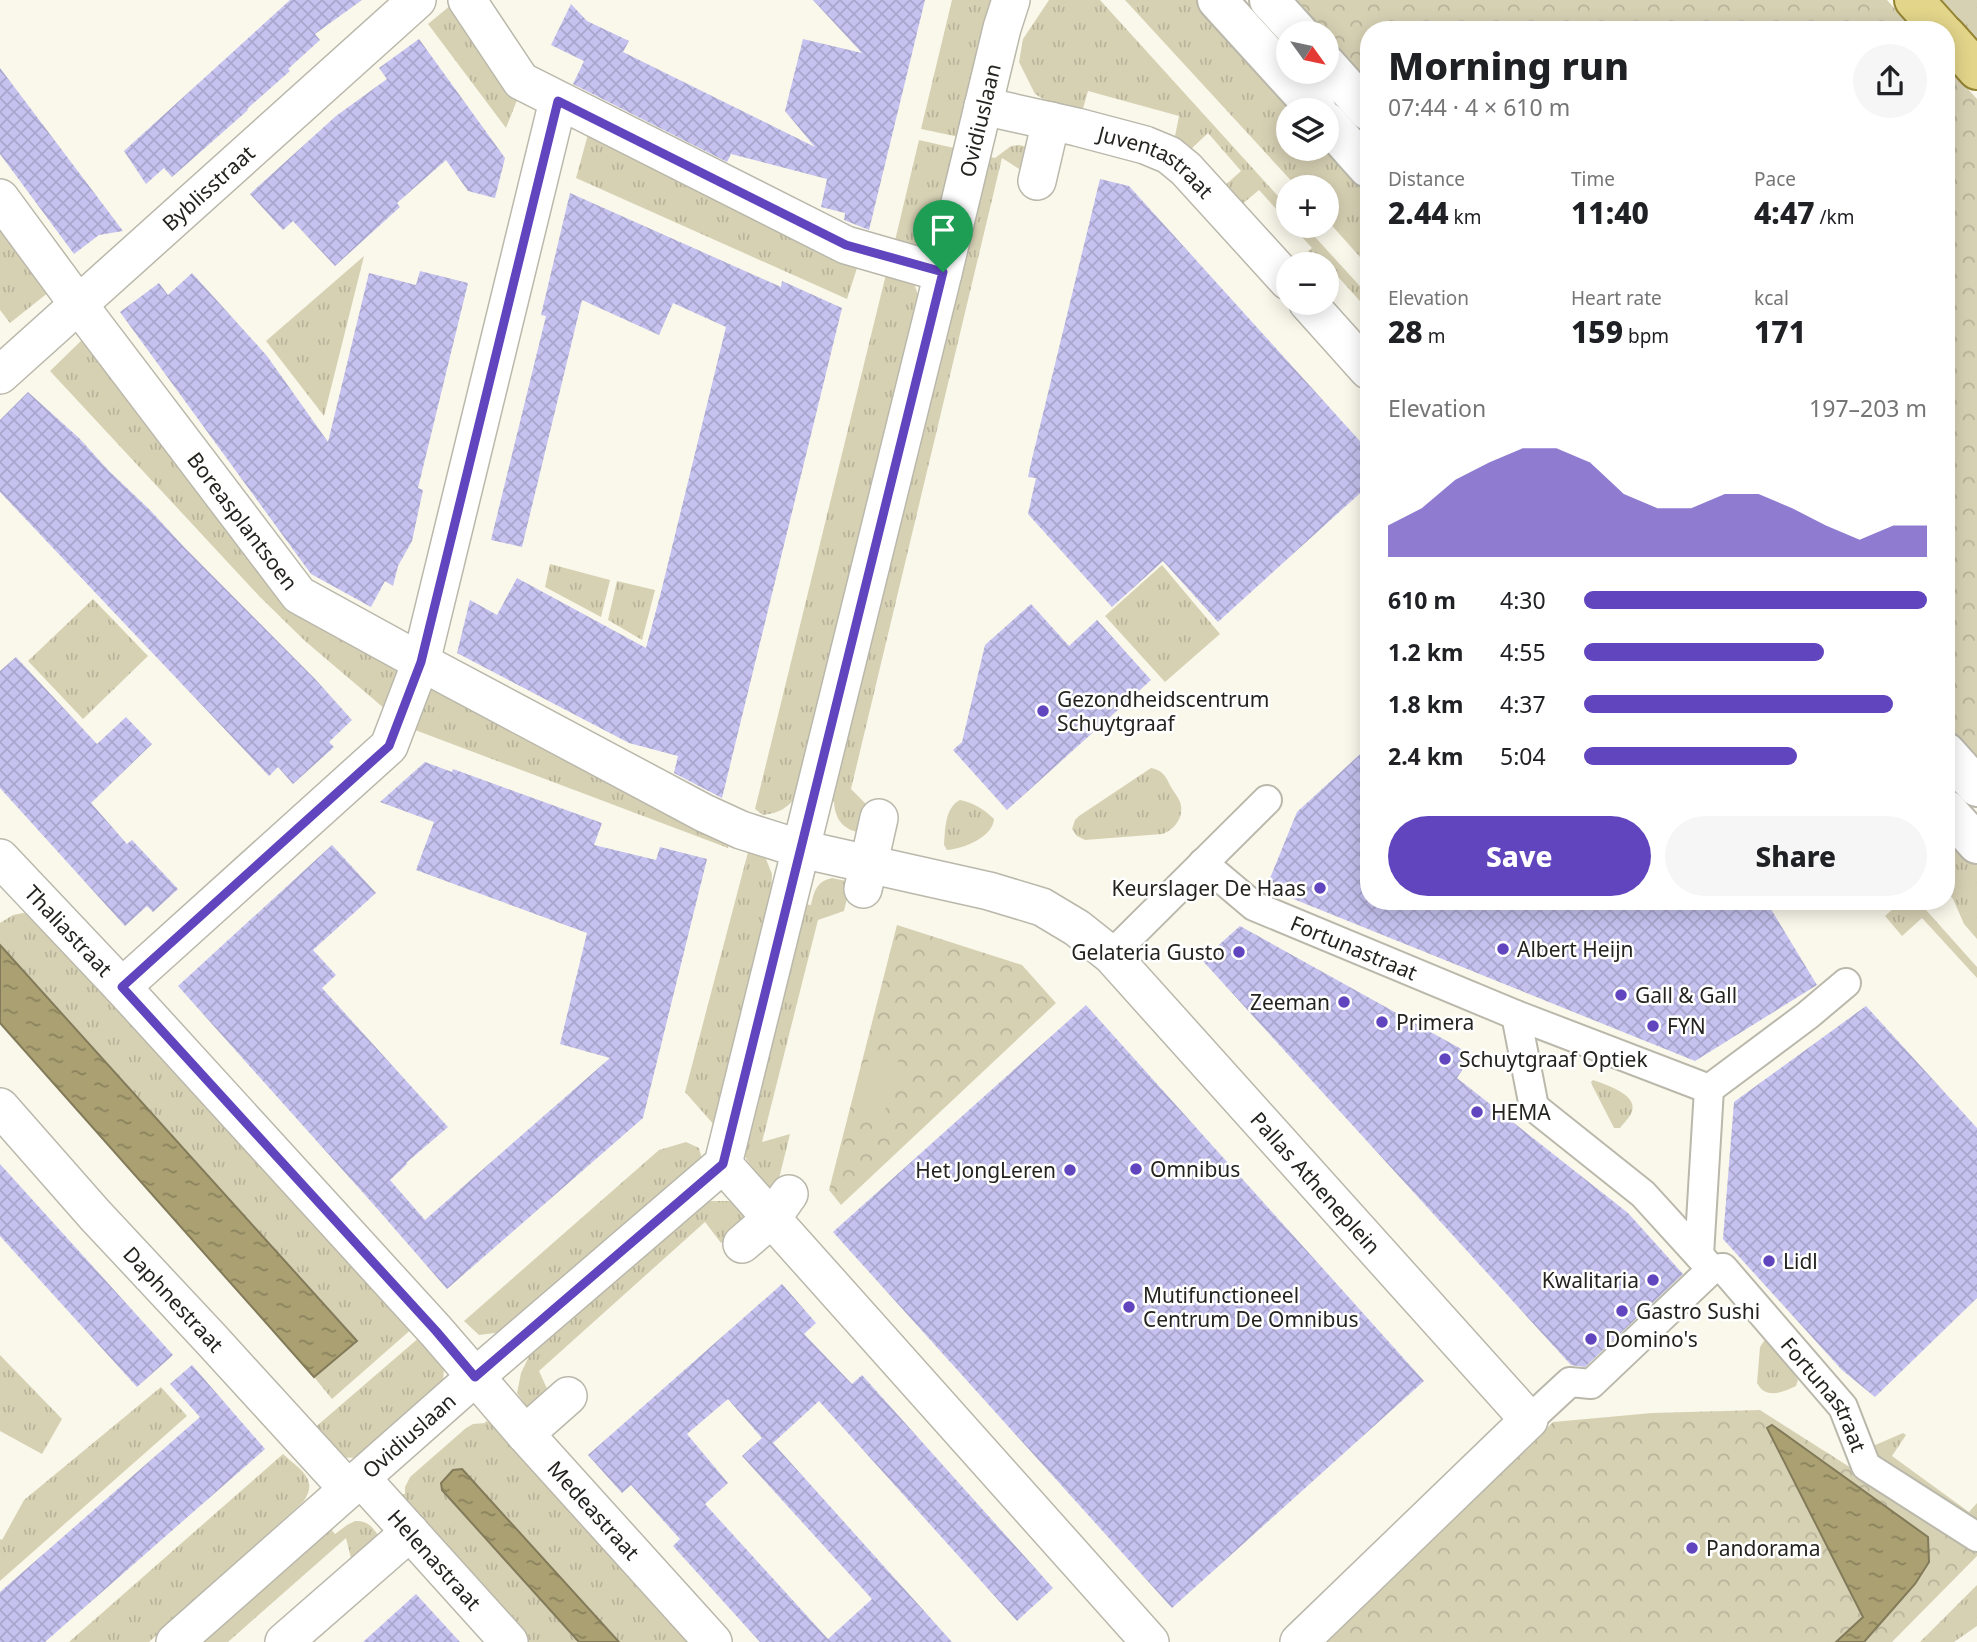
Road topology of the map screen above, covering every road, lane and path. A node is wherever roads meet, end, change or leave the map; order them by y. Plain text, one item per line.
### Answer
1 (417, 0) edge
2 (467, 0) edge
3 (1011, 0) edge
4 (1217, 0) edge
5 (1269, 0) edge
6 (1914, 0) edge
7 (1288, 21) edge
8 (1933, 21) edge
9 (1955, 45) edge
10 (1977, 69) edge
11 (1339, 79) edge
12 (1306, 98) edge
13 (558, 101) junction
14 (1360, 102) edge
15 (983, 106) junction
16 (1051, 121) junction
17 (1339, 135) edge
18 (1360, 158) edge
19 (1037, 181) dead end
20 (0, 198) edge
21 (1276, 268) edge
22 (943, 272) junction
23 (78, 304) junction
24 (1319, 315) edge
25 (1360, 361) edge
26 (0, 375) edge
27 (421, 662) junction
28 (1955, 762) edge
29 (1977, 787) edge
30 (1267, 800) dead end
31 (879, 818) dead end
32 (1955, 819) edge
33 (1977, 845) edge
34 (801, 849) junction
35 (1203, 863) junction
36 (866, 877) junction
37 (6, 879) edge
38 (1111, 956) junction
39 (1846, 983) dead end
40 (122, 987) junction
41 (1516, 1015) junction
42 (1709, 1089) junction
43 (0, 1107) edge
44 (723, 1164) junction
45 (780, 1206) junction
46 (742, 1244) dead end
47 (1705, 1262) junction
48 (475, 1377) junction
49 (568, 1396) dead end
50 (1529, 1420) junction
51 (525, 1434) junction
52 (354, 1483) junction
53 (410, 1532) junction
54 (1977, 1537) edge
55 (175, 1642) edge
56 (284, 1642) edge
57 (509, 1642) edge
58 (713, 1642) edge
59 (1150, 1642) edge
60 (1299, 1642) edge

1 - 23 street, Byblisstraat
2 - 13 street
3 - 15 street, Ovidiuslaan
4 - 12 street
5 - 7 street
6 - 8 main road
9 - 10 main road
11 - 14 street
13 - 22 street
13 - 27 street
15 - 16 street, Juventastraat
15 - 22 street, Ovidiuslaan
16 - 19 street
16 - 21 street, Juventastraat
17 - 18 street
20 - 23 street, Boreasplantsoen
22 - 34 street, Ovidiuslaan
23 - 26 street, Byblisstraat
23 - 27 street, Boreasplantsoen
24 - 25 street
27 - 34 street, Boreasplantsoen
27 - 40 street
28 - 29 street
30 - 35 street
31 - 36 street
32 - 33 street
34 - 36 street, Pallas Atheneplein
34 - 44 street, Ovidiuslaan
35 - 38 street
35 - 41 street, Fortunastraat
36 - 38 street, Pallas Atheneplein
37 - 40 street, Thaliastraat
38 - 50 street, Pallas Atheneplein
39 - 42 street
40 - 48 street, Thaliastraat
41 - 42 street, Fortunastraat
41 - 47 street, Fortunastraat
42 - 47 street
43 - 52 street, Daphnestraat
44 - 45 street
44 - 48 street, Ovidiuslaan
45 - 46 street
45 - 59 street
47 - 50 street
47 - 54 street, Fortunastraat
48 - 51 street, Medeastraat
48 - 52 street, Ovidiuslaan
49 - 51 street
50 - 60 street
51 - 58 street, Medeastraat
52 - 53 street, Helenastraat
52 - 55 street, Ovidiuslaan
53 - 56 street
53 - 57 street, Helenastraat

